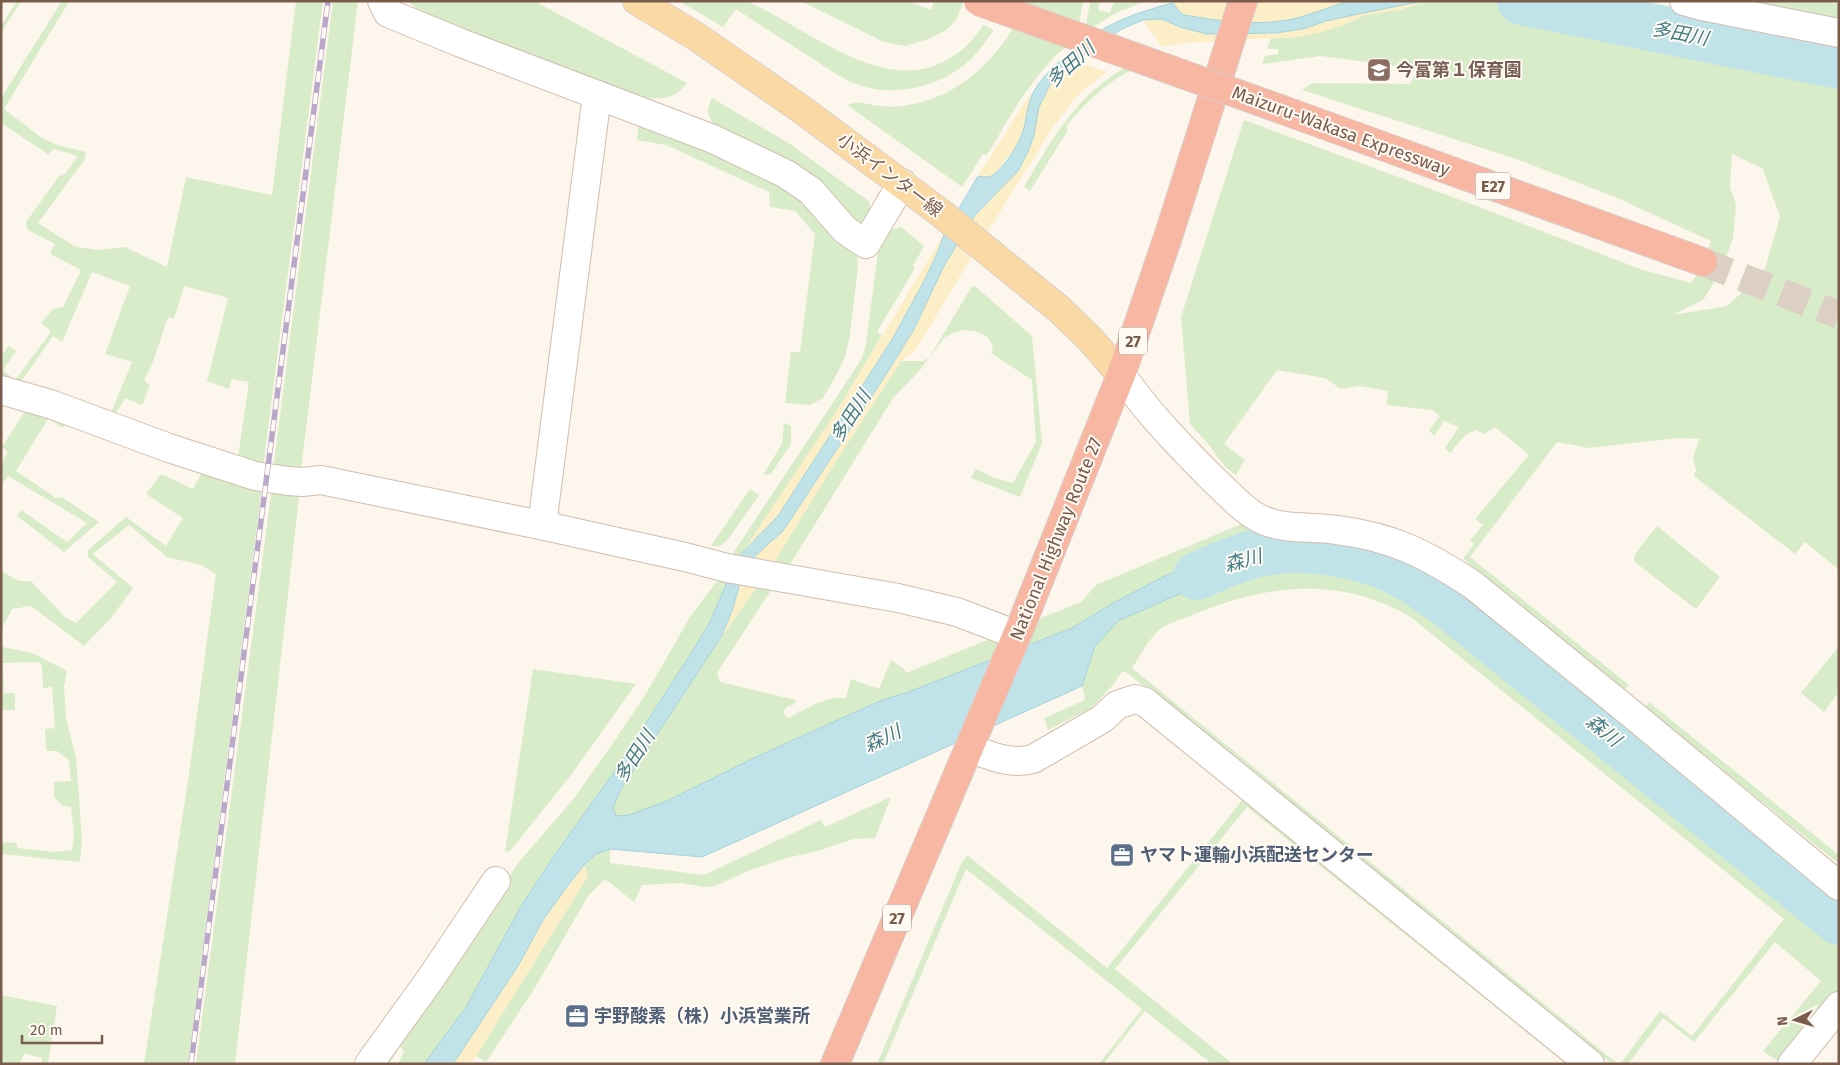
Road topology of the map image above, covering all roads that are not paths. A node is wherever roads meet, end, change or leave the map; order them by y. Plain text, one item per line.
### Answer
1 (382, 1) edge
2 (637, 1) edge
3 (978, 1) edge
4 (1243, 1) edge
5 (1684, 1) edge
6 (1839, 33) edge
7 (597, 95) junction
8 (902, 183) junction
9 (1703, 262) tunnel mouth
10 (1121, 375) junction
11 (1, 390) edge
12 (545, 526) junction
13 (1019, 629) junction
14 (964, 760) junction
15 (496, 881) dead end
16 (1839, 886) edge
17 (1839, 1006) edge
18 (838, 1062) edge
19 (369, 1064) edge
20 (1590, 1064) edge
21 (1792, 1064) edge

1 - 7 street
2 - 8 main road, 小浜インター線
3 - 9 highway, Maizuru-Wakasa Expressway / E27, bridge
4 - 10 highway, National Highway Route 27 / 27
5 - 6 street
7 - 8 street
7 - 12 street
8 - 10 main road, 小浜インター線
10 - 13 highway, National Highway Route 27 / 27
10 - 16 street
11 - 12 street
12 - 13 street
13 - 14 highway, National Highway Route 27 / 27
14 - 18 highway, National Highway Route 27 / 27
14 - 20 street
15 - 19 street
17 - 21 street

